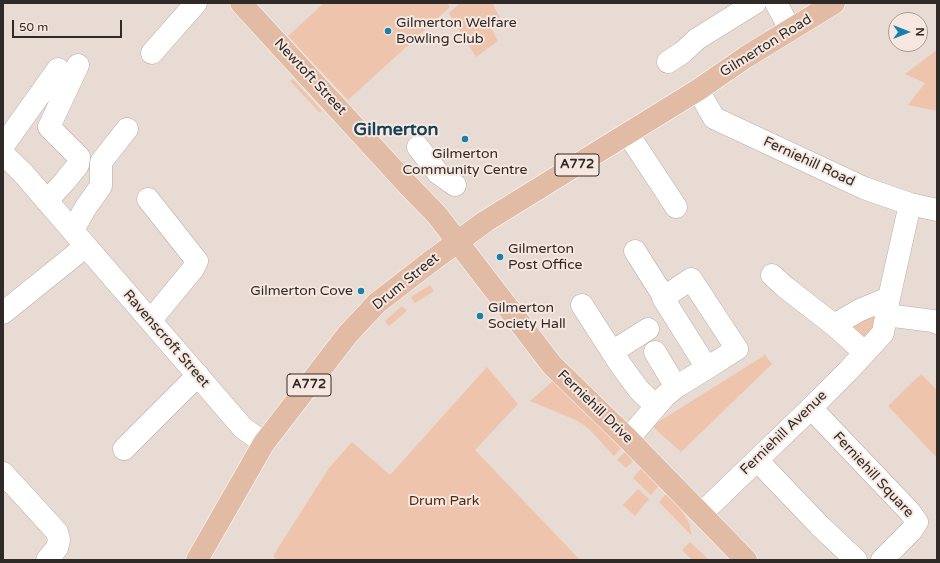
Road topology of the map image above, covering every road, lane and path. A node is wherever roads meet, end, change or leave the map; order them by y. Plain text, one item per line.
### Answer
1 (196, 3) edge
2 (241, 3) edge
3 (755, 3) edge
4 (776, 3) edge
5 (834, 3) edge
6 (790, 30) junction
7 (152, 53) dead end
8 (668, 62) dead end
9 (698, 90) junction
10 (127, 129) dead end
11 (628, 134) junction
12 (3, 146) edge
13 (418, 147) dead end
14 (3, 154) edge
15 (454, 185) dead end
16 (148, 199) dead end
17 (47, 201) junction
18 (910, 204) junction
19 (676, 207) dead end
20 (937, 210) edge
21 (80, 238) junction
22 (458, 242) junction
23 (635, 250) dead end
24 (772, 275) dead end
25 (664, 297) junction
26 (582, 305) dead end
27 (888, 306) junction
28 (3, 313) edge
29 (151, 320) junction
30 (937, 323) edge
31 (834, 325) junction
32 (648, 329) dead end
33 (612, 352) junction
34 (655, 352) dead end
35 (864, 352) junction
36 (706, 368) junction
37 (198, 375) junction
38 (676, 387) junction
39 (656, 406) junction
40 (811, 408) junction
41 (628, 439) junction
42 (264, 443) junction
43 (124, 449) dead end
44 (757, 460) junction
45 (3, 473) edge
46 (702, 513) junction
47 (47, 560) edge
48 (197, 560) edge
49 (746, 560) edge
50 (856, 560) edge
51 (882, 560) edge

1 - 7 street
2 - 22 main road, Newtoft Street
3 - 8 street
4 - 6 street
5 - 6 main road, Gilmerton Road / A772
6 - 9 main road, Gilmerton Road / A772
9 - 11 main road, Drum Street / A772
9 - 18 street, Ferniehill Road
10 - 21 street
11 - 19 street
11 - 22 main road, Drum Street / A772
12 - 17 street
13 - 15 street
14 - 17 street, Ravenscroft Street
16 - 29 street
17 - 21 street, Ravenscroft Street
18 - 20 street, Ferniehill Road
18 - 27 street, Ferniehill Avenue
21 - 28 street
21 - 29 street, Ravenscroft Street
22 - 41 main road, Ferniehill Drive
22 - 42 main road, Drum Street / A772
23 - 25 street
24 - 31 street
25 - 36 street
25 - 36 street
26 - 33 street
27 - 30 street
27 - 31 street
27 - 35 street, Ferniehill Avenue
29 - 37 street, Ravenscroft Street
31 - 35 street
32 - 33 street
33 - 39 street
34 - 38 street
35 - 40 street, Ferniehill Avenue
36 - 38 street
37 - 42 street, Ravenscroft Street
37 - 43 street
38 - 39 street
39 - 41 street
40 - 44 street, Ferniehill Avenue
40 - 51 street, Ferniehill Square
41 - 46 main road, Ferniehill Drive
42 - 48 main road, Drum Street / A772
44 - 46 street, Ferniehill Avenue
44 - 50 street
45 - 47 street
46 - 49 main road, Ferniehill Drive

